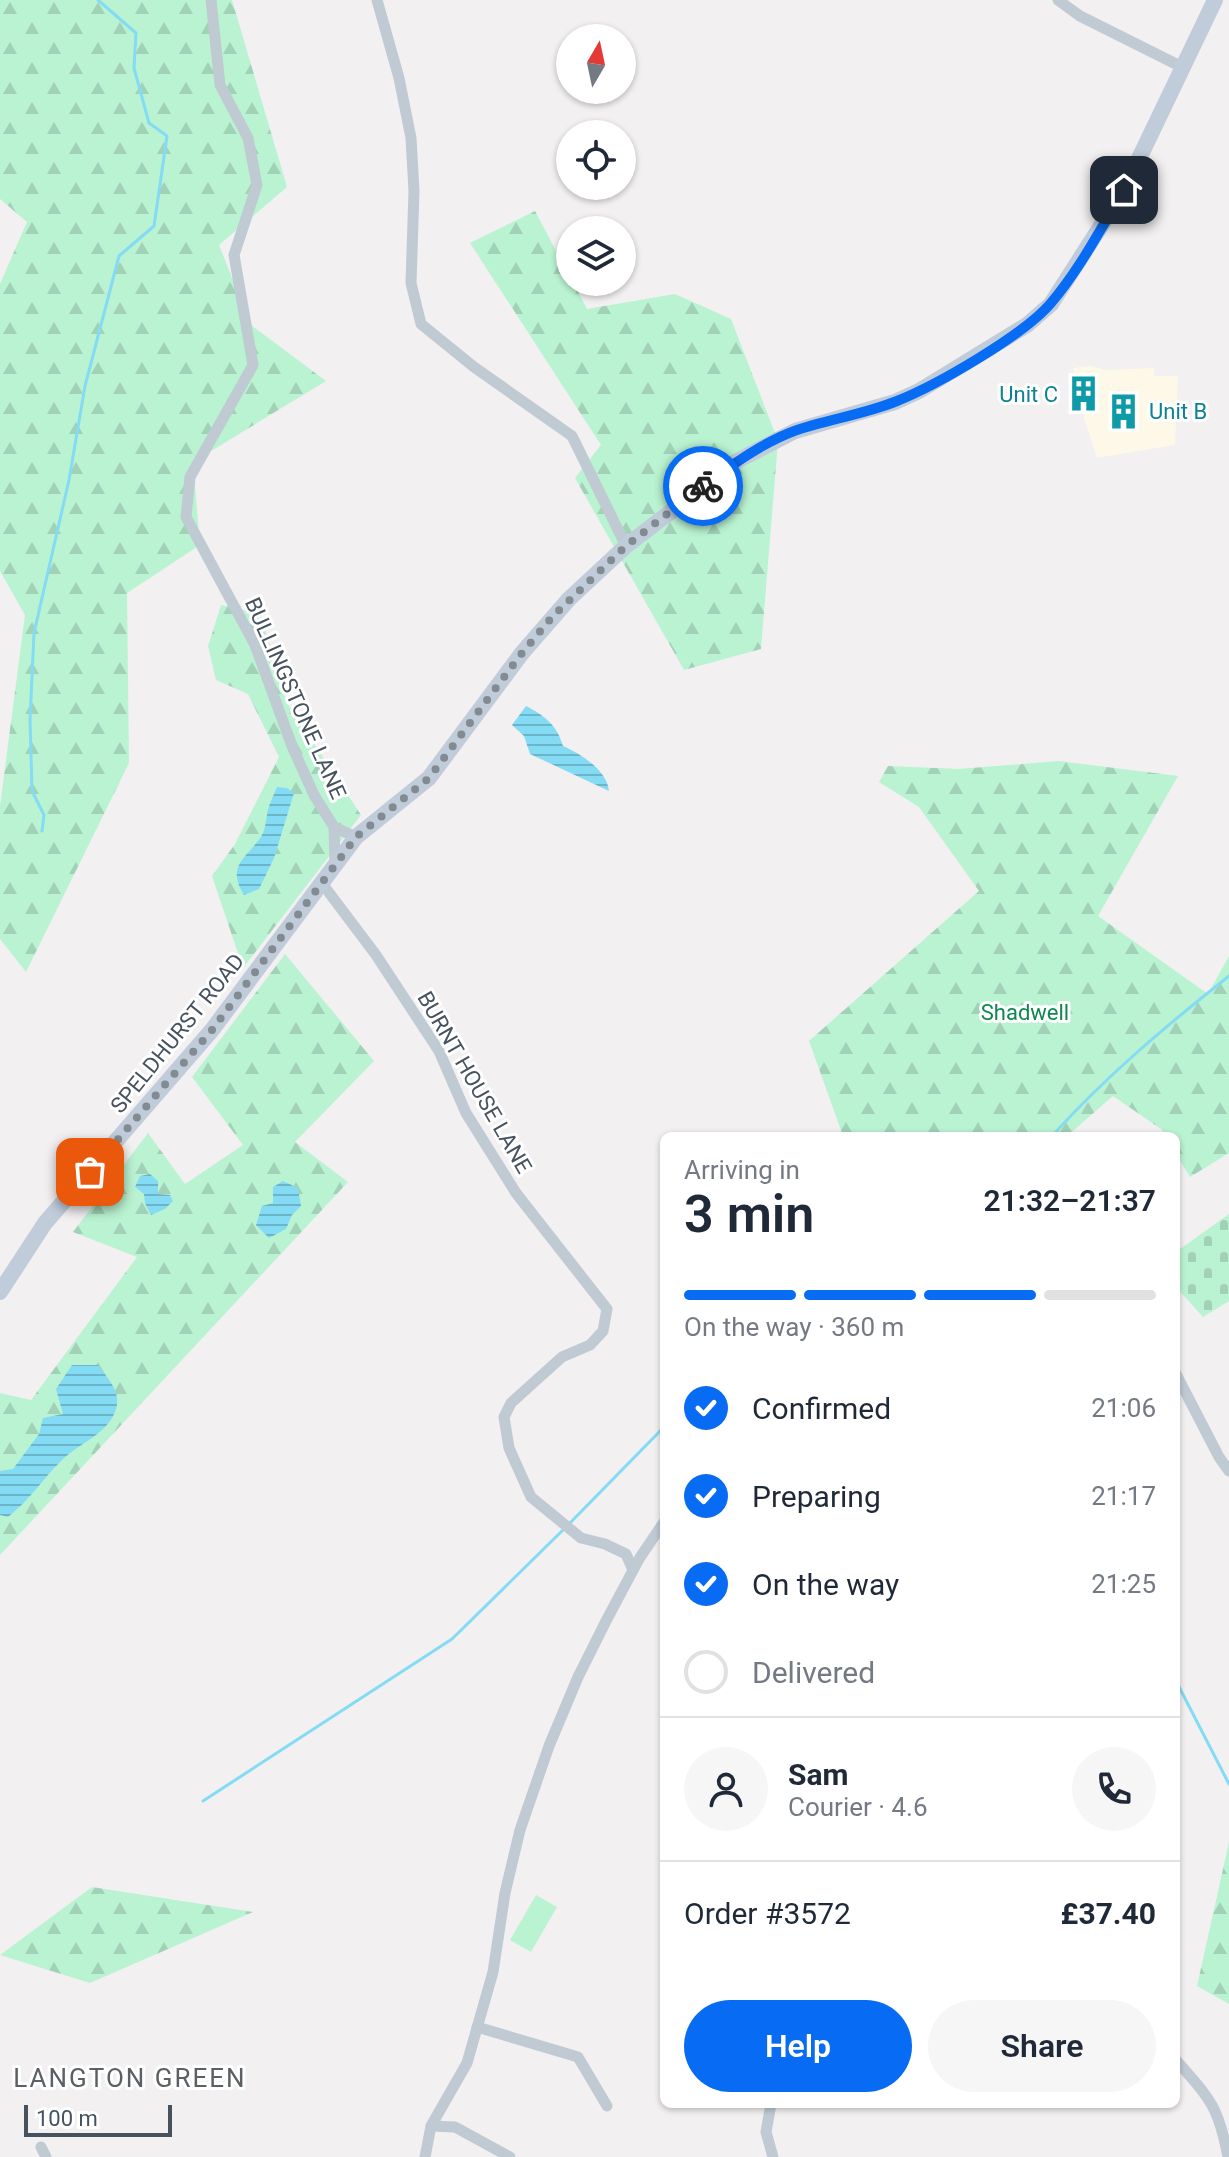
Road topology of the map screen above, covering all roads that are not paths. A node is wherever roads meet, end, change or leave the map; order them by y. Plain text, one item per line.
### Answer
1 (211, 0) edge
2 (377, 0) edge
3 (1058, 0) edge
4 (1215, 0) edge
5 (1182, 67) junction
6 (626, 546) junction
7 (334, 827) junction
8 (356, 837) junction
9 (335, 864) junction
10 (321, 882) junction
11 (0, 1292) edge
12 (1180, 1382) edge
13 (1229, 1471) edge
14 (660, 1528) edge
15 (633, 1570) junction
16 (477, 2027) junction
17 (1180, 2065) edge
18 (607, 2106) dead end
19 (770, 2108) edge
20 (1225, 2123) edge
21 (431, 2126) junction
22 (425, 2157) edge
23 (510, 2157) edge
24 (773, 2157) edge
25 (1228, 2157) edge

1 - 7 street, BULLINGSTONE LANE
2 - 6 street
3 - 5 street
4 - 5 street, SPELDHURST ROAD
5 - 6 street, SPELDHURST ROAD
6 - 8 street, SPELDHURST ROAD
7 - 8 street, BULLINGSTONE LANE
7 - 9 street, BULLINGSTONE LANE
8 - 9 street, SPELDHURST ROAD
9 - 10 street, SPELDHURST ROAD
10 - 11 street, SPELDHURST ROAD
10 - 15 street, BURNT HOUSE LANE
12 - 13 street
14 - 15 street
15 - 16 street
16 - 18 street
16 - 21 street
17 - 20 street
19 - 24 street
20 - 25 street
21 - 22 street
21 - 23 street

